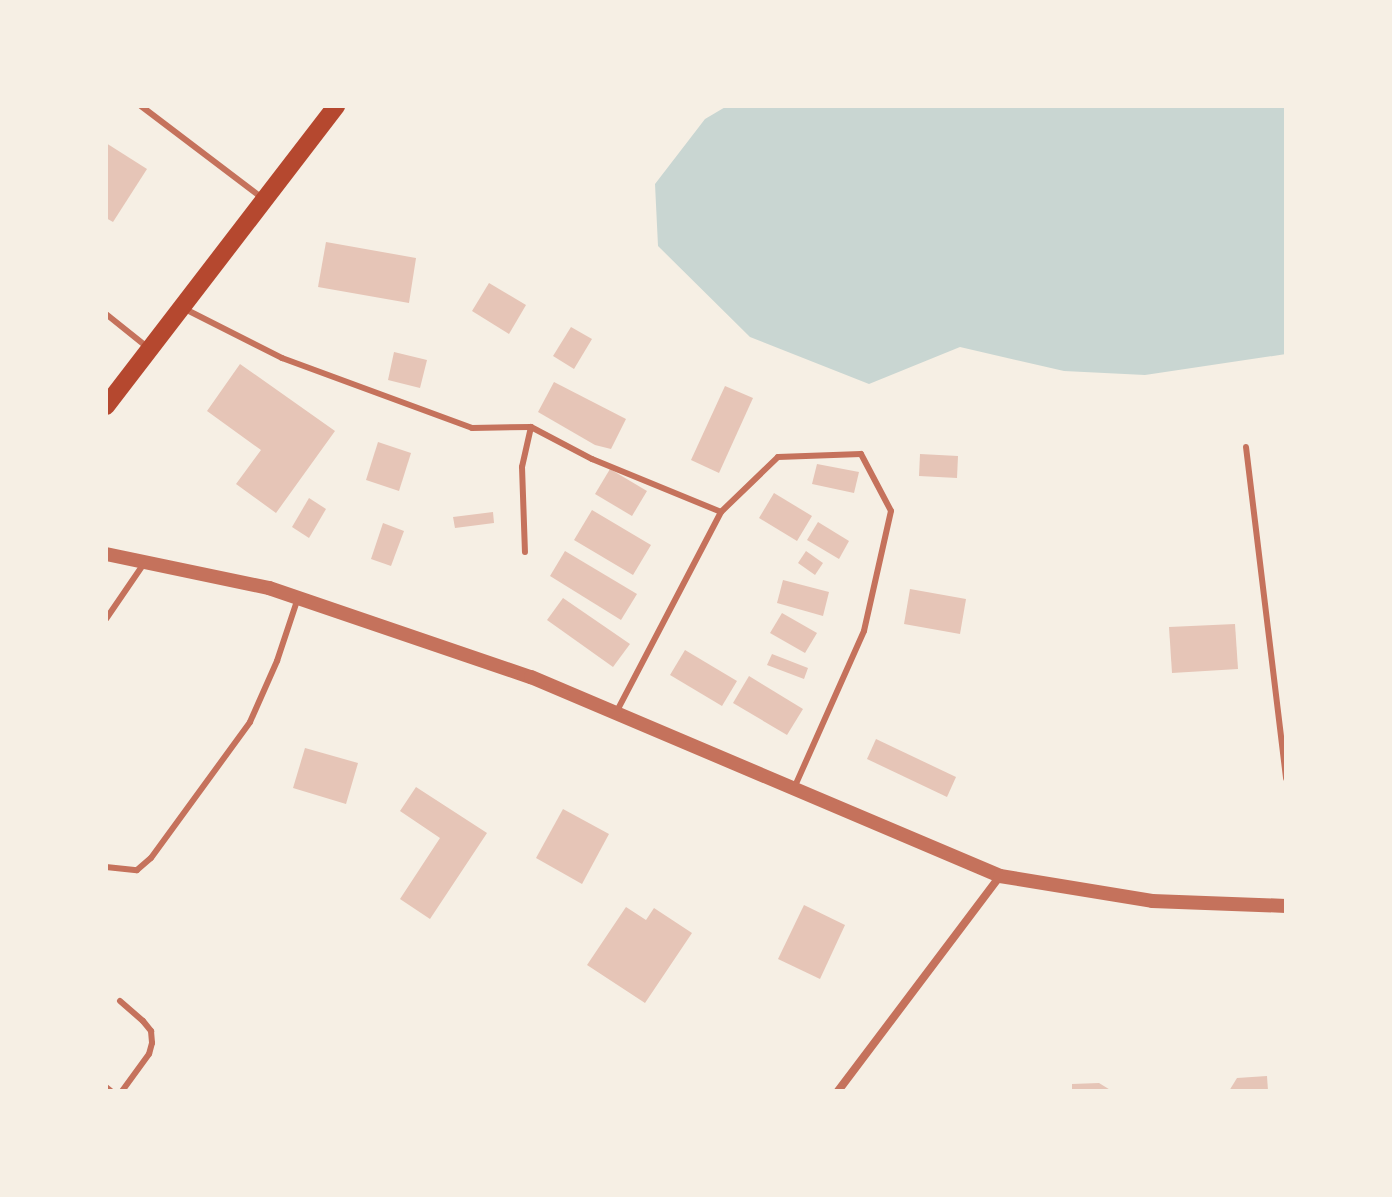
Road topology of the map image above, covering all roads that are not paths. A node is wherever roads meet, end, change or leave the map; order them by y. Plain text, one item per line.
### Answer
1 (141, 106) edge
2 (336, 106) edge
3 (264, 199) junction
4 (182, 307) junction
5 (106, 314) edge
6 (150, 349) junction
7 (106, 406) edge
8 (531, 427) junction
9 (1246, 447) dead end
10 (721, 512) junction
11 (525, 552) dead end
12 (106, 554) edge
13 (145, 562) junction
14 (298, 598) junction
15 (106, 619) edge
16 (616, 713) junction
17 (1286, 779) edge
18 (794, 788) junction
19 (106, 867) edge
20 (1000, 876) junction
21 (1286, 906) edge
22 (120, 1001) dead end
23 (106, 1087) edge
24 (111, 1091) edge
25 (122, 1091) edge
26 (838, 1091) edge

1 - 3 lane
2 - 3 main road
3 - 4 main road
4 - 6 main road
4 - 8 lane
5 - 6 lane
6 - 7 main road
8 - 10 lane
8 - 11 lane
9 - 17 lane
10 - 16 lane
10 - 18 lane
12 - 13 street
13 - 14 street
13 - 15 lane
14 - 16 street
14 - 19 lane
16 - 18 street
18 - 20 street
20 - 21 street
20 - 26 street
22 - 25 lane
23 - 24 lane

